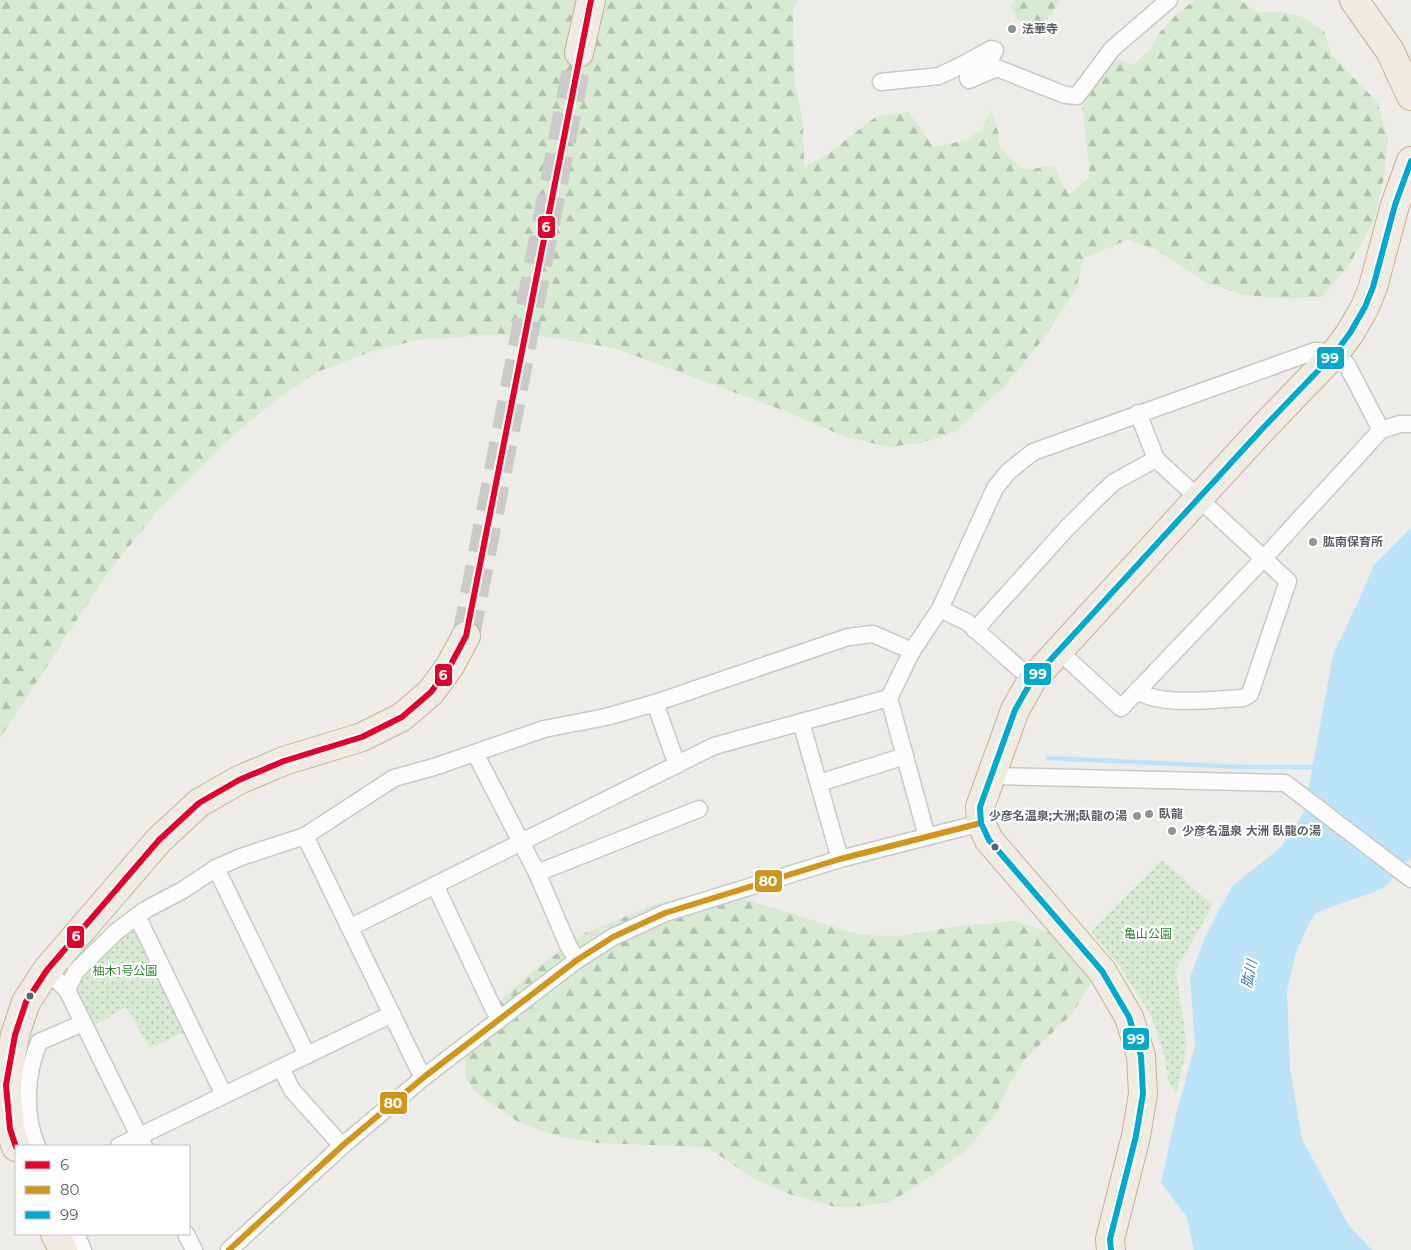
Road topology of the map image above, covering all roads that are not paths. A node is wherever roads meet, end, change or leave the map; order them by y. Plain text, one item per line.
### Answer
1 (591, 0) edge
2 (1169, 0) edge
3 (1354, 0) edge
4 (579, 53) tunnel mouth
5 (881, 82) dead end
6 (1411, 96) edge
7 (1411, 161) edge
8 (1336, 352) junction
9 (1138, 413) junction
10 (1411, 424) edge
11 (1381, 430) junction
12 (1156, 459) junction
13 (1198, 497) junction
14 (1264, 558) junction
15 (940, 609) junction
16 (975, 630) junction
17 (466, 636) tunnel mouth
18 (912, 651) junction
19 (1059, 651) junction
20 (1032, 680) junction
21 (1137, 691) junction
22 (889, 698) junction
23 (655, 703) junction
24 (801, 722) junction
25 (476, 753) junction
26 (905, 756) junction
27 (677, 765) junction
28 (992, 776) junction
29 (819, 783) junction
30 (699, 809) dead end
31 (981, 823) junction
32 (305, 836) junction
33 (927, 837) junction
34 (521, 843) junction
35 (840, 859) junction
36 (216, 868) junction
37 (537, 873) junction
38 (1411, 879) edge
39 (435, 885) junction
40 (137, 916) junction
41 (351, 927) junction
42 (577, 960) junction
43 (47, 970) junction
44 (68, 990) junction
45 (392, 1014) junction
46 (500, 1018) junction
47 (84, 1022) junction
48 (307, 1055) junction
49 (281, 1068) junction
50 (424, 1077) junction
51 (224, 1095) junction
52 (142, 1141) edge
53 (15, 1145) edge
54 (36, 1145) edge
55 (124, 1145) edge
56 (342, 1146) junction
57 (56, 1235) edge
58 (76, 1235) edge
59 (186, 1235) edge
60 (63, 1250) edge
61 (83, 1250) edge
62 (194, 1250) edge
63 (229, 1250) edge
64 (1111, 1250) edge

1 - 4 highway
2 - 5 street
3 - 6 highway
7 - 8 highway
8 - 9 street
8 - 11 street
8 - 13 highway
9 - 12 street
9 - 15 street
10 - 11 street
11 - 14 street
12 - 13 street
12 - 16 street
13 - 14 street
13 - 19 highway
14 - 21 street
14 - 21 street
15 - 16 street
15 - 18 street
16 - 20 street
17 - 43 highway
18 - 22 street
18 - 23 street
19 - 20 highway
19 - 21 street
20 - 28 highway
22 - 24 street
22 - 26 street
23 - 25 street
23 - 27 street
24 - 27 street
24 - 29 street
25 - 32 street
25 - 34 street
26 - 29 street
26 - 33 street
27 - 34 street
28 - 31 highway
28 - 38 street
29 - 35 street
30 - 37 street
31 - 33 street
31 - 64 highway
32 - 36 street
32 - 41 street
33 - 35 street
34 - 37 street
34 - 39 street
35 - 42 street
36 - 40 street
36 - 48 street
37 - 42 street
39 - 41 street
39 - 46 street
40 - 44 street
40 - 51 street
41 - 45 street
42 - 46 street
43 - 44 street
43 - 53 highway
44 - 47 street
45 - 48 street
45 - 50 street
46 - 50 street
47 - 52 street
47 - 54 street
48 - 49 street
49 - 51 street
49 - 56 street
50 - 56 street
51 - 52 street
52 - 55 street
56 - 63 street
57 - 60 highway
58 - 61 street
59 - 62 street

